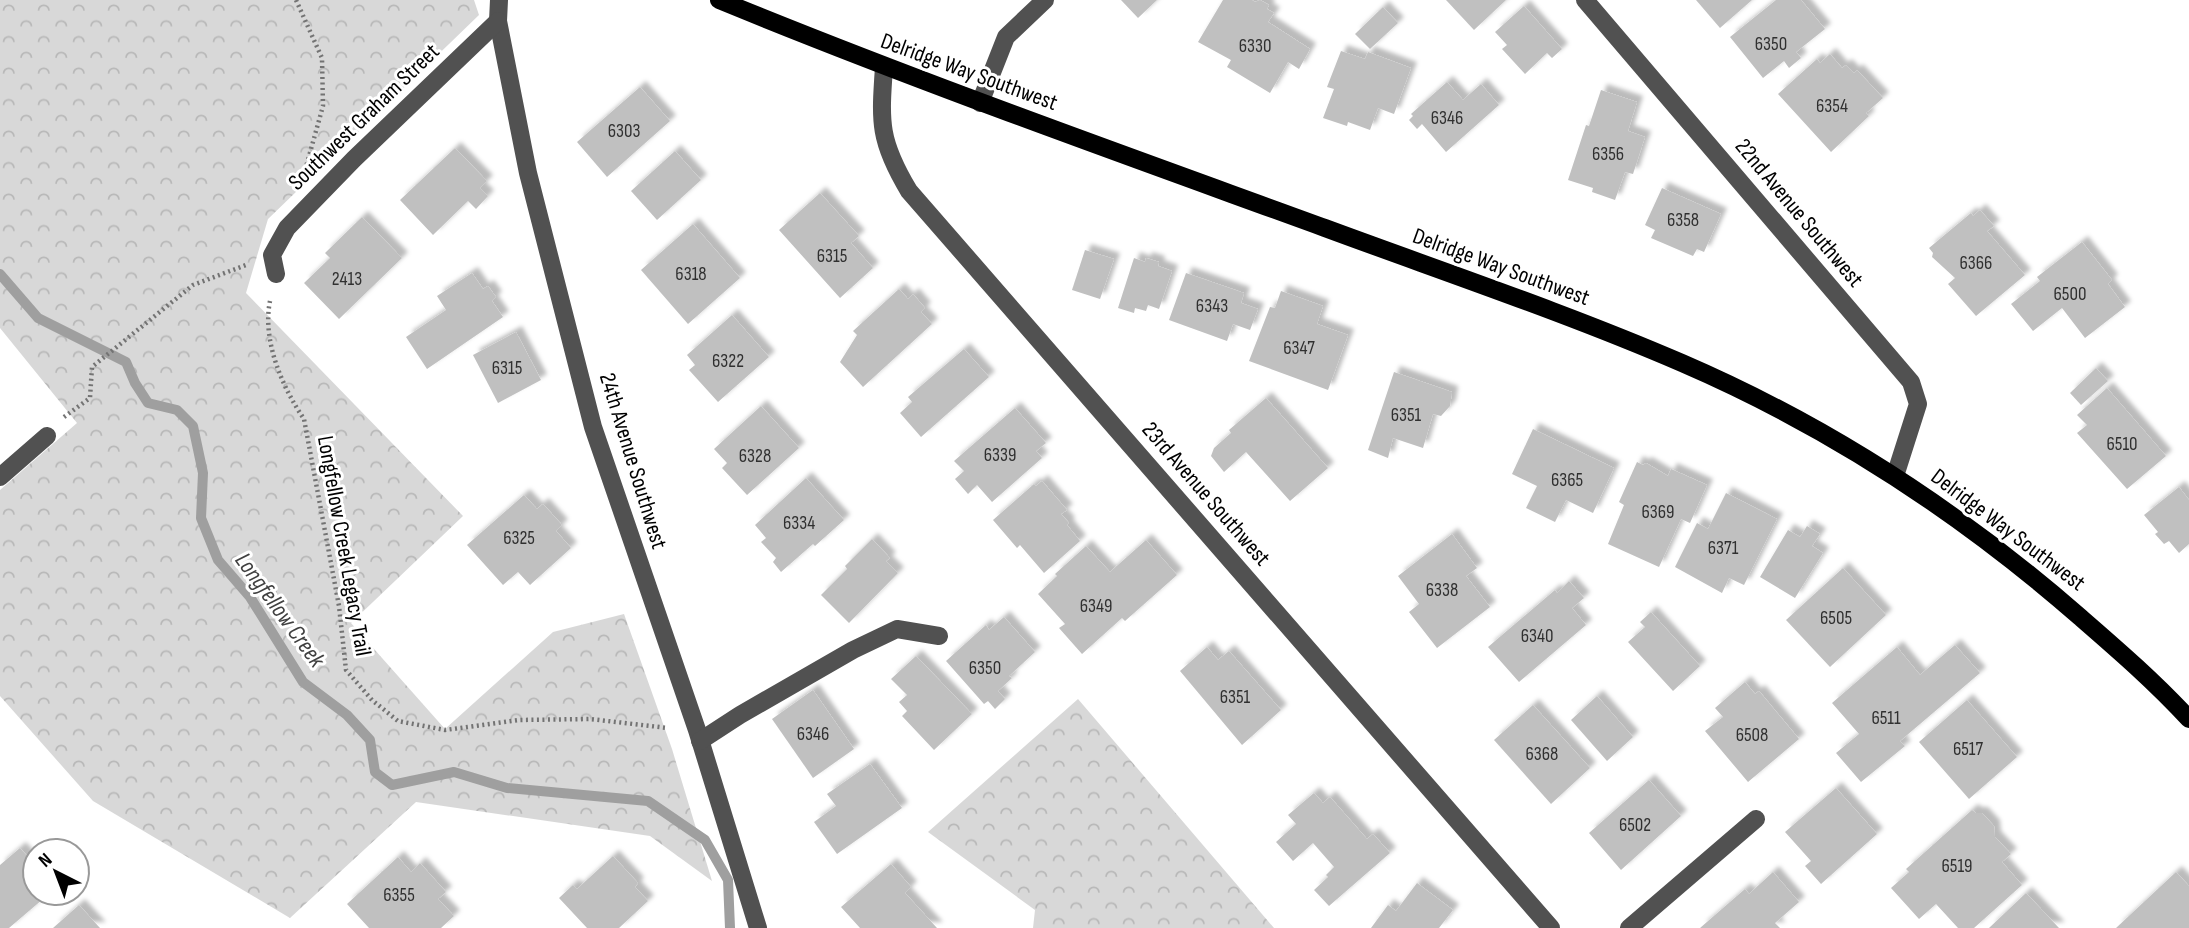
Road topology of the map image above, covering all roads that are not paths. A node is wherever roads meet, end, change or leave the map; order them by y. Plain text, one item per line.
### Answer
1 (499, 0) edge
2 (719, 0) edge
3 (1045, 0) edge
4 (1594, 3) edge
5 (498, 21) junction
6 (884, 67) junction
7 (980, 103) junction
8 (276, 274) road end
9 (47, 436) road end
10 (1895, 476) junction
11 (0, 477) edge
12 (939, 636) dead end
13 (2189, 719) edge
14 (698, 736) junction
15 (1756, 819) dead end
16 (758, 928) edge
17 (1550, 928) edge
18 (1629, 928) edge

1 - 5 street, 24th Avenue Southwest
2 - 6 main road, Delridge Way Southwest
3 - 7 street
4 - 10 street, 22nd Avenue Southwest
5 - 8 street, Southwest Graham Street
5 - 14 street, 24th Avenue Southwest
6 - 7 main road, Delridge Way Southwest
6 - 17 street, 23rd Avenue Southwest
7 - 10 main road, Delridge Way Southwest
9 - 11 street
10 - 13 main road, Delridge Way Southwest
12 - 14 street
14 - 16 street, 24th Avenue Southwest
15 - 18 street

